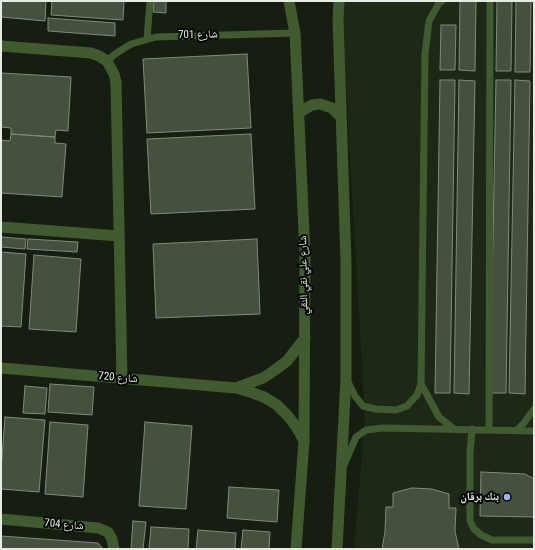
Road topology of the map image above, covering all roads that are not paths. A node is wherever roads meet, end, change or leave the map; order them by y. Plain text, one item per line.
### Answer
1 (150, 1) edge
2 (289, 1) edge
3 (339, 1) edge
4 (442, 1) edge
5 (490, 1) edge
6 (295, 33) junction
7 (147, 39) junction
8 (1, 46) edge
9 (107, 62) junction
10 (299, 113) junction
11 (341, 117) junction
12 (1, 227) edge
13 (119, 236) junction
14 (305, 338) junction
15 (1, 368) edge
16 (122, 378) junction
17 (346, 378) junction
18 (421, 384) junction
19 (236, 388) junction
20 (534, 409) edge
21 (454, 429) junction
22 (472, 429) junction
23 (489, 429) junction
24 (517, 430) junction
25 (534, 431) edge
26 (304, 441) junction
27 (341, 470) junction
28 (1, 519) edge
29 (534, 540) edge
30 (114, 549) edge
31 (296, 549) edge
32 (337, 549) edge

1 - 7 lane
2 - 6 street, شارع علي نقي النقي
3 - 11 street
4 - 18 lane
5 - 23 lane
6 - 7 lane, شارع 701
6 - 10 street, شارع علي نقي النقي
7 - 9 lane, شارع 701
8 - 9 street
9 - 13 street
10 - 11 street
10 - 14 street, شارع علي نقي النقي
11 - 17 street
12 - 13 street
13 - 16 street
14 - 19 street, شارع 720
14 - 26 street, شارع علي نقي النقي
15 - 16 street, شارع 720
16 - 19 street, شارع 720
17 - 18 lane
17 - 27 street
18 - 21 lane
19 - 26 street, شارع 720
20 - 24 lane
21 - 22 lane
21 - 27 lane
22 - 23 lane
22 - 29 lane
23 - 24 lane
24 - 25 lane
26 - 31 street, شارع علي نقي النقي
27 - 32 street
28 - 30 street, شارع 704

